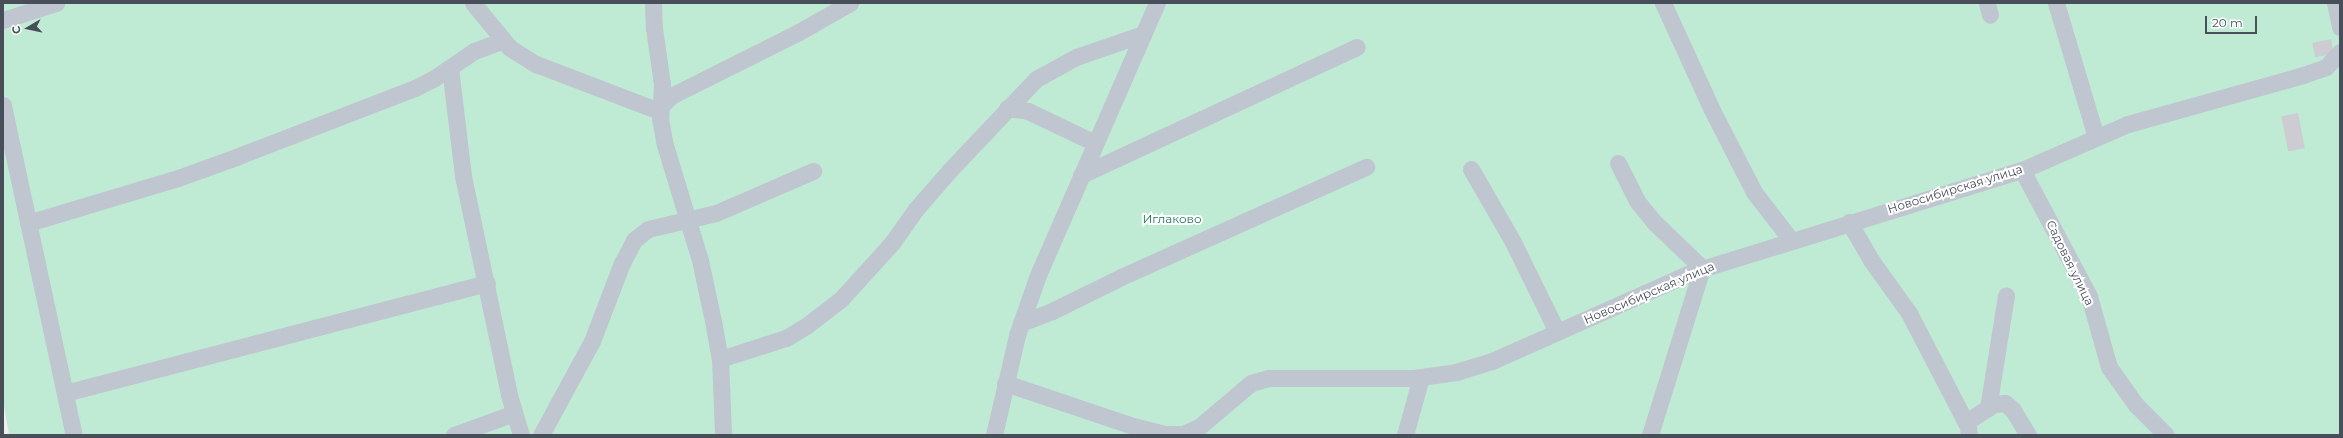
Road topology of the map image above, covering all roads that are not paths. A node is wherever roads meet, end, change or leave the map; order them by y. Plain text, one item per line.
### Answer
1 (56, 3) edge
2 (473, 3) edge
3 (653, 3) edge
4 (849, 3) edge
5 (1157, 3) edge
6 (1663, 3) edge
7 (2056, 3) edge
8 (2335, 3) edge
9 (3, 20) edge
10 (2340, 27) edge
11 (1144, 34) junction
12 (502, 41) junction
13 (1357, 47) dead end
14 (2340, 52) edge
15 (450, 68) junction
16 (3, 105) edge
17 (659, 108) junction
18 (1007, 108) junction
19 (2096, 137) junction
20 (1095, 143) junction
21 (1618, 164) dead end
22 (1366, 167) dead end
23 (1471, 169) dead end
24 (2022, 170) junction
25 (813, 171) dead end
26 (1081, 175) junction
27 (688, 220) junction
28 (1849, 222) junction
29 (28, 223) junction
30 (1791, 240) junction
31 (1702, 268) junction
32 (486, 283) junction
33 (2006, 294) dead end
34 (1021, 323) junction
35 (1557, 332) junction
36 (720, 359) junction
37 (1421, 377) junction
38 (1005, 383) junction
39 (65, 393) junction
40 (1988, 408) junction
41 (514, 414) junction
42 (1968, 429) edge
43 (1152, 433) edge
44 (74, 435) edge
45 (454, 435) edge
46 (521, 435) edge
47 (541, 435) edge
48 (723, 435) edge
49 (994, 435) edge
50 (1405, 435) edge
51 (1650, 435) edge
52 (2028, 435) edge
53 (2166, 435) edge

1 - 9 street
2 - 12 street
3 - 17 street
4 - 17 street
5 - 11 street
6 - 30 street
7 - 19 street
8 - 10 street
11 - 18 street
11 - 20 street
12 - 15 street
12 - 17 street
13 - 26 street
14 - 19 street, Новосибирская улица
15 - 29 street
15 - 32 street
16 - 29 street
17 - 27 street
18 - 20 street
18 - 36 street
19 - 24 street, Новосибирская улица
20 - 26 street
21 - 31 street
22 - 34 street
23 - 35 street
24 - 28 street, Новосибирская улица
24 - 53 street, Садовая улица
25 - 27 street
26 - 34 street
27 - 36 street
27 - 47 street
28 - 30 street, Новосибирская улица
28 - 42 street
29 - 39 street
30 - 31 street, Новосибирская улица
31 - 35 street, Новосибирская улица
31 - 51 street
32 - 39 street
32 - 41 street
33 - 40 street
34 - 38 street
35 - 37 street, Новосибирская улица
36 - 48 street
37 - 43 street, Новосибирская улица
37 - 50 street
38 - 43 street, Новосибирская улица
38 - 49 street
39 - 44 street
40 - 42 street
40 - 52 street
41 - 45 street
41 - 46 street

